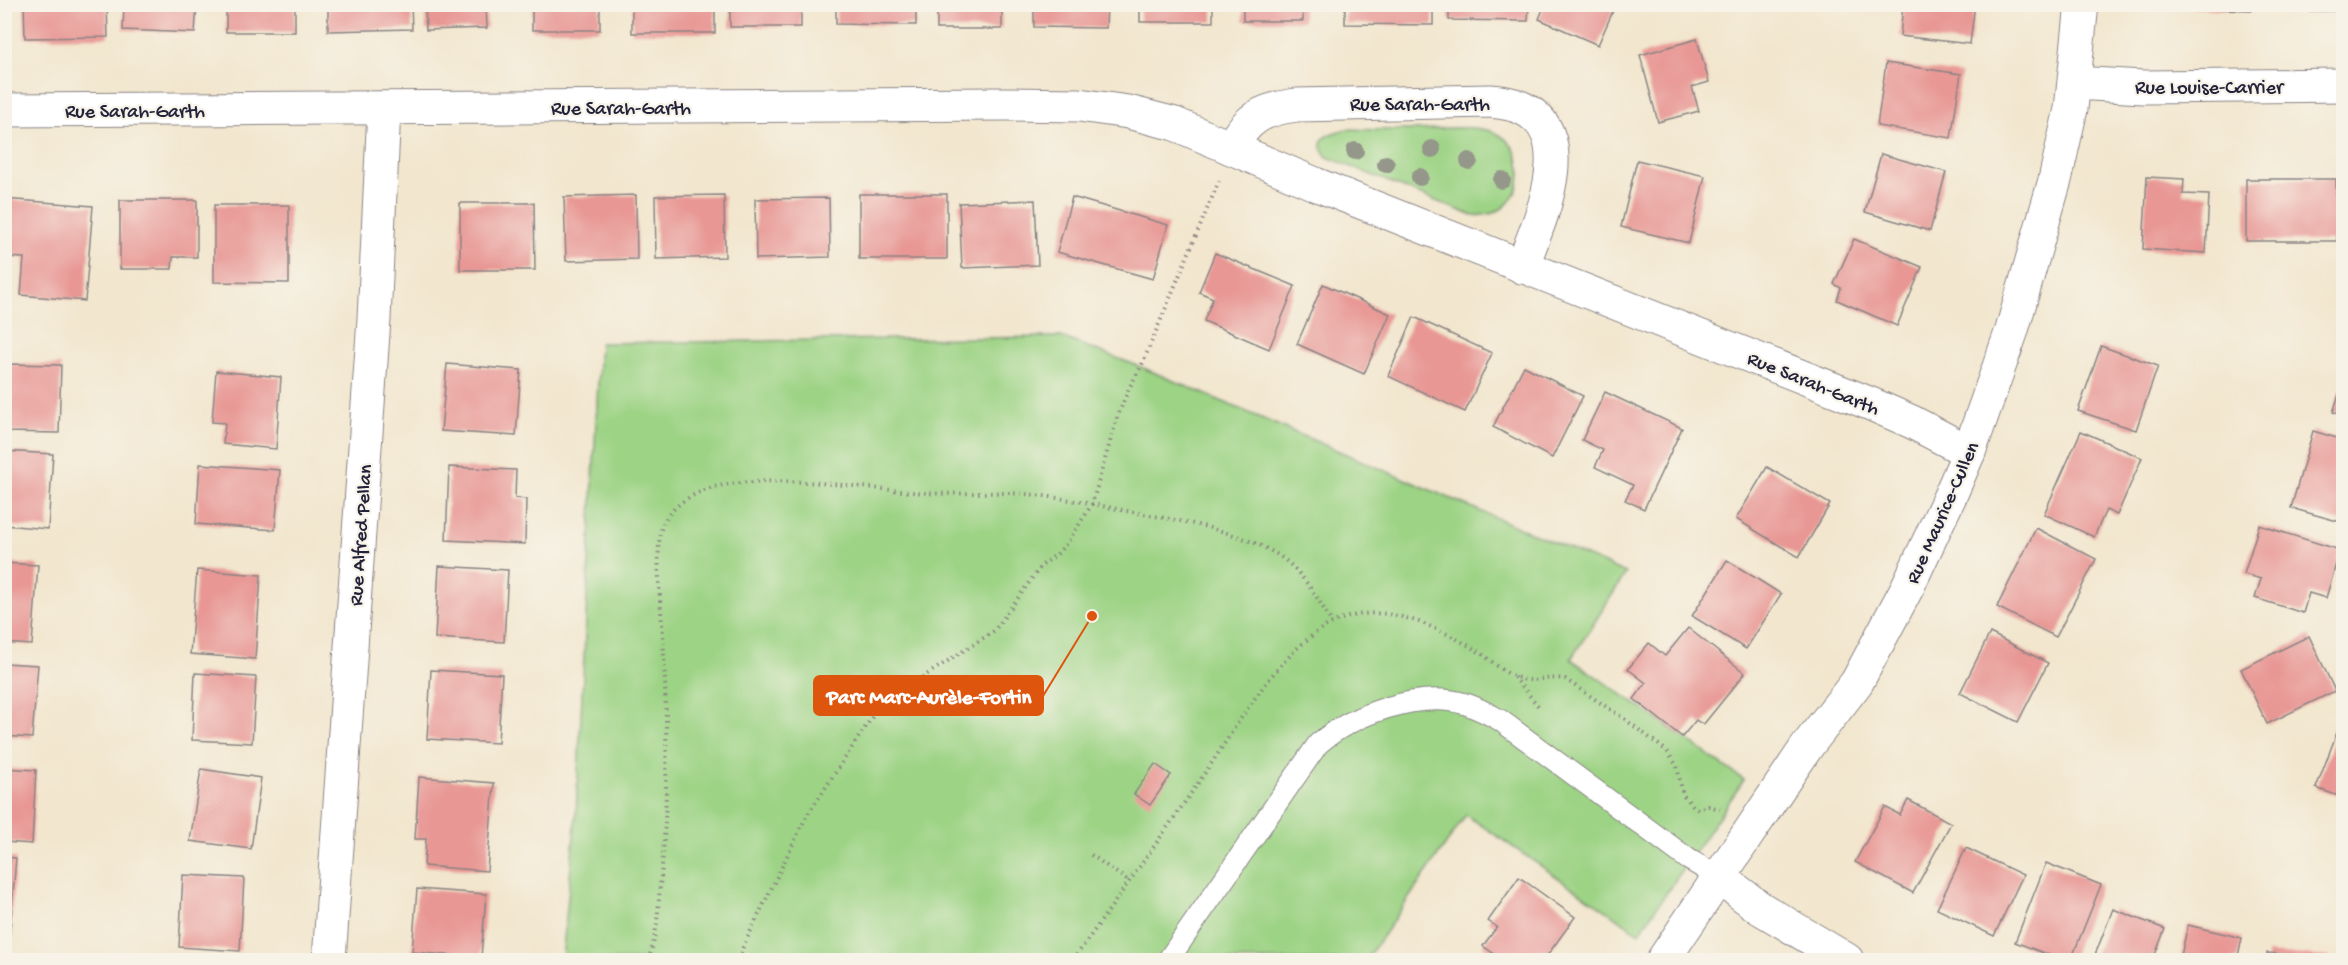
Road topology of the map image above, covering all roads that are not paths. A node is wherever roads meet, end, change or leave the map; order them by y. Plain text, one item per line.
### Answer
1 (2082, 4) edge
2 (2075, 82) junction
3 (2343, 85) edge
4 (384, 109) junction
5 (4, 110) edge
6 (1226, 161) junction
7 (1522, 267) junction
8 (1969, 452) junction
9 (1719, 877) junction
10 (329, 960) edge
11 (1168, 960) edge
12 (1663, 960) edge
13 (1847, 960) edge

1 - 2 street, Rue Maurice-Cullen
2 - 3 street, Rue Louise-Carrier
2 - 8 street, Rue Maurice-Cullen
4 - 5 street, Rue Sarah-Garth
4 - 6 street, Rue Sarah-Garth
4 - 10 street, Rue Alfred Pellan
6 - 7 street, Rue Sarah-Garth
6 - 7 street, Rue Sarah-Garth
7 - 8 street, Rue Sarah-Garth
8 - 9 street, Rue Maurice-Cullen
9 - 11 lane
9 - 12 street, Rue Maurice-Cullen
9 - 13 street

